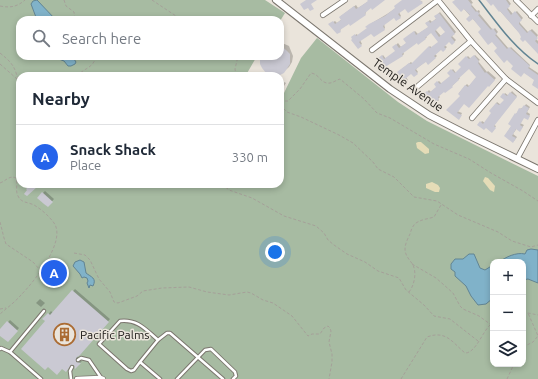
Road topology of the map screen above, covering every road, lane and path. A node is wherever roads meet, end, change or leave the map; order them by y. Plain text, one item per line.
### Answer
1 (25, 0) edge
2 (64, 0) edge
3 (152, 0) edge
4 (276, 0) edge
5 (345, 0) edge
6 (438, 0) edge
7 (516, 0) edge
8 (0, 6) edge
9 (538, 9) edge
10 (324, 15) dead end
11 (74, 16) edge
12 (176, 16) edge
13 (531, 16) junction
14 (538, 22) edge
15 (471, 41) junction
16 (372, 50) dead end
17 (0, 53) edge
18 (94, 60) edge
19 (237, 60) edge
20 (0, 64) edge
21 (80, 72) edge
22 (235, 72) edge
23 (16, 74) edge
24 (16, 77) edge
25 (506, 79) junction
26 (418, 86) dead end
27 (284, 100) edge
28 (538, 103) edge
29 (284, 109) edge
30 (472, 118) dead end
31 (538, 120) edge
32 (517, 159) junction
33 (538, 169) edge
34 (16, 178) edge
35 (0, 183) edge
36 (17, 188) edge
37 (227, 188) edge
38 (538, 201) edge
39 (441, 205) junction
40 (0, 222) edge
41 (538, 245) edge
42 (74, 253) dead end
43 (412, 264) junction
44 (40, 271) junction
45 (409, 293) junction
46 (7, 308) junction
47 (0, 309) edge
48 (44, 311) dead end
49 (528, 313) joint
50 (0, 314) edge
51 (538, 315) edge
52 (490, 323) edge
53 (490, 325) edge
54 (158, 340) junction
55 (478, 341) junction
56 (526, 346) edge
57 (0, 348) edge
58 (10, 352) junction
59 (198, 357) junction
60 (78, 360) dead end
61 (140, 362) junction
62 (72, 367) dead end
63 (512, 367) edge
64 (41, 379) edge
65 (70, 379) edge
66 (76, 379) edge
67 (103, 379) edge
68 (160, 379) edge
69 (177, 379) edge
70 (223, 379) edge
71 (233, 379) edge
72 (329, 379) edge
73 (401, 379) edge
74 (506, 379) edge

1 - 8 path
2 - 11 path
3 - 12 path
4 - 32 main road, Temple Avenue
5 - 10 street
6 - 15 street
6 - 16 street
7 - 13 street
9 - 13 street
13 - 14 street
15 - 25 street
15 - 26 street
17 - 23 path
18 - 21 path
19 - 22 path
20 - 24 path
25 - 28 street
25 - 30 street
27 - 38 path
29 - 39 path
31 - 32 street
32 - 33 main road, Temple Avenue
34 - 35 path
36 - 44 path
37 - 45 path
39 - 41 path
39 - 43 path
40 - 44 path
42 - 72 path
43 - 45 path
43 - 52 path
44 - 46 path
45 - 55 path
46 - 47 path
46 - 50 path
48 - 58 lane
49 - 51 path
49 - 56 path
53 - 55 path
54 - 59 lane
54 - 61 lane
54 - 61 lane
55 - 73 path
57 - 58 lane
58 - 64 lane
59 - 69 lane
59 - 70 lane
59 - 71 lane
60 - 67 lane
61 - 68 lane
62 - 65 lane
63 - 74 path
66 - 67 street

